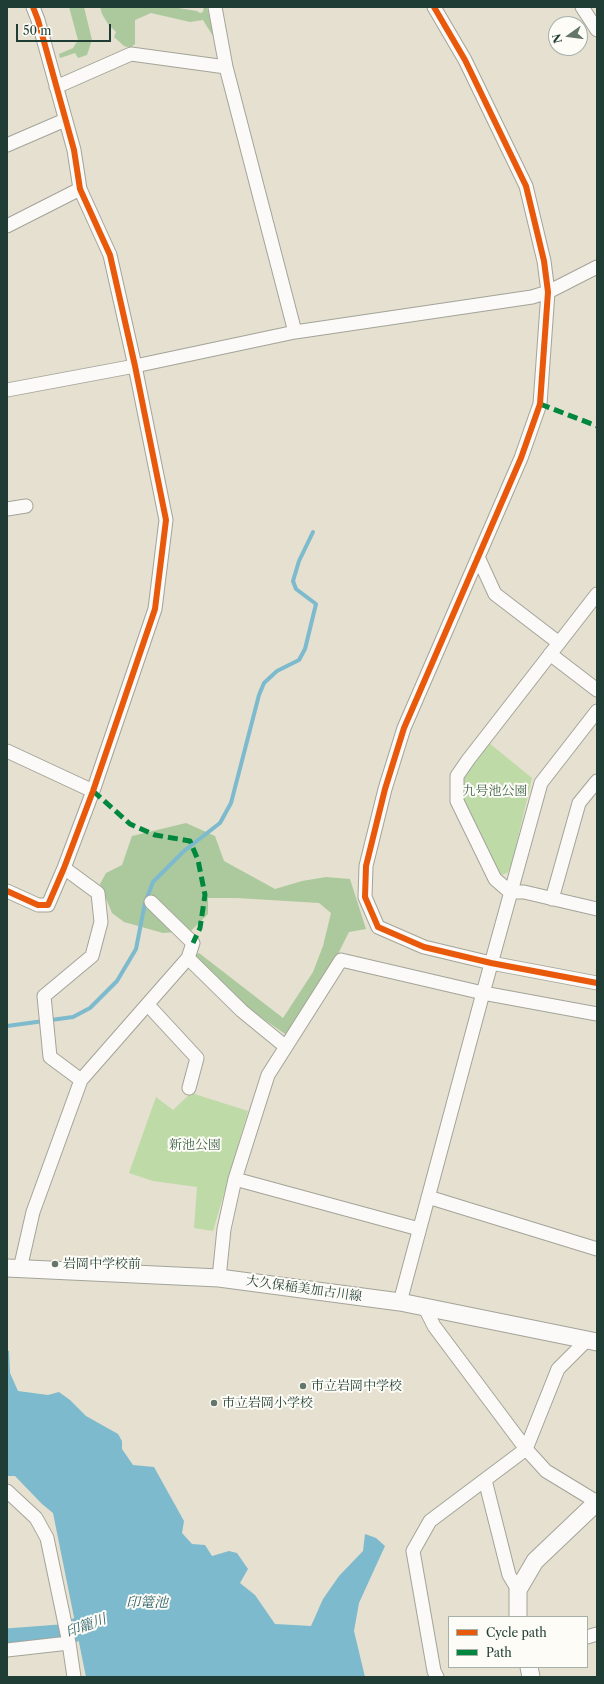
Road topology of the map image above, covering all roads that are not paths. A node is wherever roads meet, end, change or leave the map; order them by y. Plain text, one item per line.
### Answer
1 (33, 7) edge
2 (214, 7) edge
3 (434, 7) edge
4 (582, 7) edge
5 (597, 30) edge
6 (226, 67) junction
7 (56, 87) junction
8 (65, 120) junction
9 (7, 145) edge
10 (80, 189) junction
11 (7, 226) edge
12 (597, 266) edge
13 (548, 292) junction
14 (295, 332) junction
15 (135, 366) junction
16 (7, 390) edge
17 (26, 506) dead end
18 (7, 509) edge
19 (478, 557) junction
20 (597, 594) edge
21 (559, 643) junction
22 (550, 654) junction
23 (597, 690) edge
24 (597, 711) edge
25 (7, 751) edge
26 (597, 781) edge
27 (93, 791) junction
28 (64, 868) junction
29 (7, 891) edge
30 (510, 892) junction
31 (552, 899) junction
32 (151, 902) dead end
33 (597, 909) edge
34 (188, 958) junction
35 (491, 963) junction
36 (597, 983) edge
37 (482, 993) junction
38 (148, 1005) junction
39 (597, 1014) edge
40 (286, 1047) junction
41 (81, 1080) junction
42 (189, 1088) dead end
43 (235, 1179) junction
44 (428, 1197) junction
45 (419, 1229) junction
46 (597, 1249) edge
47 (14, 1269) edge
48 (219, 1278) junction
49 (400, 1302) junction
50 (425, 1308) junction
51 (592, 1341) edge
52 (526, 1449) junction
53 (485, 1480) junction
54 (7, 1491) edge
55 (597, 1502) edge
56 (518, 1590) junction
57 (518, 1616) edge
58 (69, 1643) junction
59 (7, 1650) edge
60 (74, 1677) edge
61 (437, 1677) edge

1 - 7 street
2 - 6 street
3 - 13 street
4 - 5 street
6 - 7 street
6 - 14 street
7 - 8 street
8 - 9 street
8 - 10 street
10 - 11 street
10 - 15 street
12 - 13 street
13 - 14 street
13 - 19 street
14 - 15 street
15 - 16 street
15 - 27 street
17 - 18 street
19 - 21 street
19 - 35 street
20 - 21 street
21 - 22 street
22 - 23 street
22 - 30 street
24 - 30 street
25 - 27 street
26 - 31 street
27 - 28 street
28 - 29 street
28 - 41 street
30 - 31 street
30 - 35 street
31 - 33 street
32 - 34 street
34 - 38 street
34 - 40 street
35 - 36 street
35 - 37 street
37 - 39 street
37 - 40 street
37 - 44 street
38 - 41 street
38 - 42 street
40 - 43 street
41 - 47 street
43 - 45 street
43 - 48 street
44 - 45 street
44 - 46 street
45 - 49 street
47 - 48 main road, 大久保稲美加古川線
48 - 49 main road, 大久保稲美加古川線
49 - 50 main road, 大久保稲美加古川線
50 - 51 main road, 大久保稲美加古川線
50 - 52 street
51 - 52 street
52 - 53 street
52 - 55 street
53 - 56 street
53 - 61 street
54 - 58 street
55 - 56 main road
56 - 57 main road
58 - 59 street
58 - 60 street

